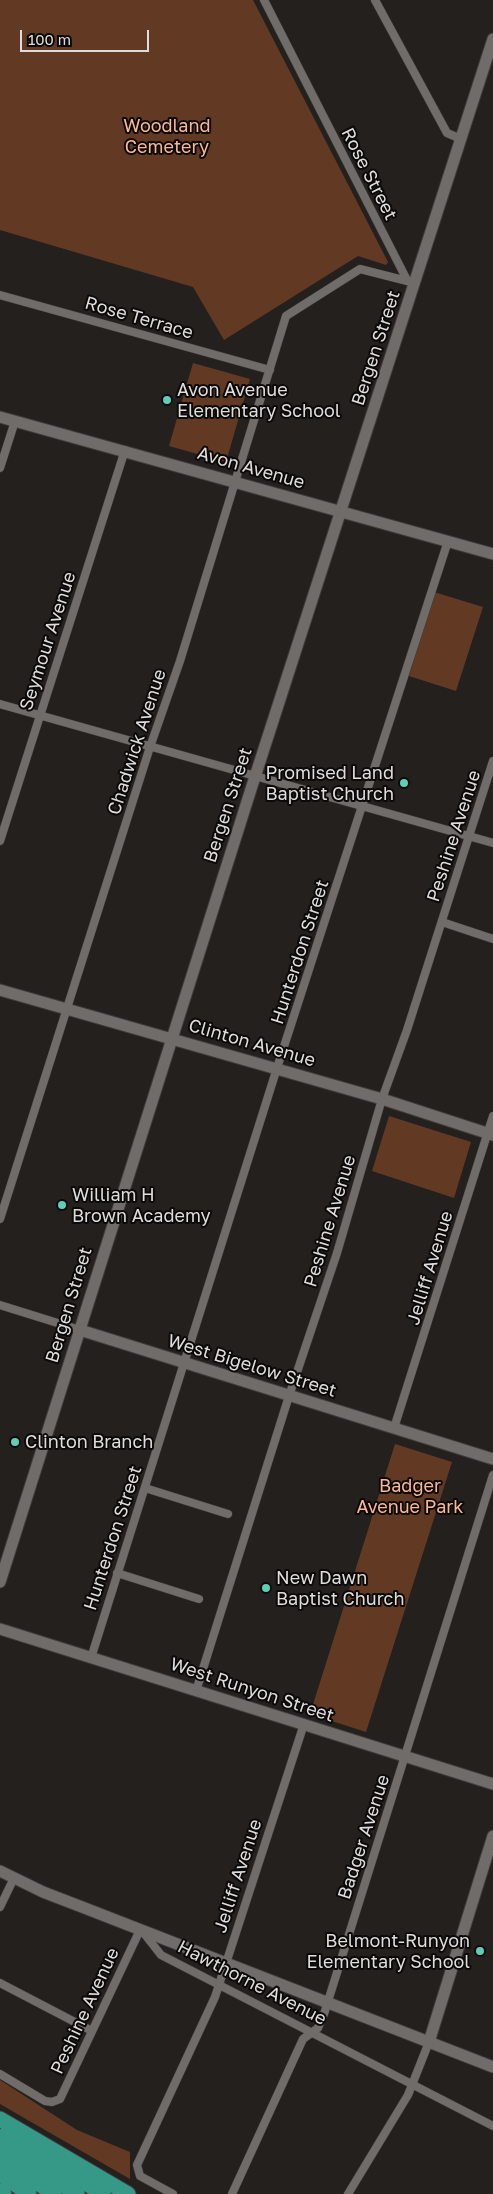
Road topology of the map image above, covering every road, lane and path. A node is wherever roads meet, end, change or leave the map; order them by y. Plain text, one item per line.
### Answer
1 (264, 0) edge
2 (376, 0) edge
3 (493, 40) edge
4 (461, 138) junction
5 (411, 282) junction
6 (0, 295) edge
7 (270, 370) junction
8 (0, 417) edge
9 (15, 421) junction
10 (124, 450) junction
11 (0, 468) edge
12 (235, 482) junction
13 (341, 511) junction
14 (448, 541) junction
15 (493, 554) edge
16 (0, 704) edge
17 (40, 716) junction
18 (150, 747) junction
19 (493, 762) edge
20 (256, 775) junction
21 (363, 807) junction
22 (469, 837) junction
23 (0, 841) edge
24 (493, 844) edge
25 (442, 922) junction
26 (493, 939) edge
27 (0, 990) edge
28 (67, 1009) junction
29 (172, 1038) junction
30 (277, 1068) junction
31 (382, 1099) junction
32 (493, 1116) edge
33 (491, 1136) edge
34 (0, 1218) edge
35 (0, 1306) edge
36 (80, 1330) junction
37 (184, 1363) junction
38 (289, 1396) junction
39 (394, 1428) junction
40 (493, 1459) edge
41 (493, 1475) edge
42 (145, 1488) junction
43 (228, 1514) dead end
44 (118, 1573) junction
45 (0, 1582) edge
46 (199, 1599) dead end
47 (0, 1629) edge
48 (91, 1658) junction
49 (196, 1691) junction
50 (304, 1724) junction
51 (405, 1756) junction
52 (493, 1784) edge
53 (493, 1836) edge
54 (0, 1871) edge
55 (14, 1878) junction
56 (0, 1907) edge
57 (142, 1930) junction
58 (225, 1964) junction
59 (0, 1983) edge
60 (219, 1985) junction
61 (327, 2002) junction
62 (92, 2031) junction
63 (311, 2033) junction
64 (429, 2042) junction
65 (493, 2067) edge
66 (0, 2074) edge
67 (413, 2085) junction
68 (0, 2119) edge
69 (493, 2126) edge
70 (0, 2130) edge
71 (0, 2144) edge
72 (0, 2158) edge
73 (0, 2174) edge
74 (0, 2191) edge
75 (4, 2194) edge
76 (29, 2194) edge
77 (54, 2194) edge
78 (77, 2194) edge
79 (103, 2194) edge
80 (128, 2194) edge
81 (173, 2194) edge
82 (232, 2194) edge
83 (348, 2194) edge

1 - 5 street, Rose Street
2 - 4 street
3 - 4 main road, Bergen Street
4 - 5 main road, Bergen Street
5 - 7 street, Chadwick Avenue
5 - 13 main road, Bergen Street
6 - 7 street, Rose Terrace
7 - 12 street, Chadwick Avenue
8 - 9 main road, Avon Avenue
9 - 10 main road, Avon Avenue
9 - 11 street
10 - 12 main road, Avon Avenue
10 - 17 street, Seymour Avenue
12 - 13 main road, Avon Avenue
12 - 18 street, Chadwick Avenue
13 - 14 main road, Avon Avenue
13 - 20 main road, Bergen Street
14 - 15 main road, Avon Avenue
14 - 21 street, Hunterdon Street
16 - 17 street
17 - 18 street
17 - 23 street, Seymour Avenue
18 - 20 street
18 - 28 street, Chadwick Avenue
19 - 22 street, Peshine Avenue
20 - 21 street
20 - 29 main road, Bergen Street
21 - 22 street
21 - 30 street, Hunterdon Street
22 - 24 street
22 - 25 street, Peshine Avenue
25 - 26 street
25 - 31 street, Peshine Avenue
27 - 28 main road, Clinton Avenue
28 - 29 main road, Clinton Avenue
28 - 34 street, Chadwick Avenue
29 - 30 main road, Clinton Avenue
29 - 36 main road, Bergen Street
30 - 31 main road, Clinton Avenue
30 - 37 street, Hunterdon Street
31 - 33 main road, Clinton Avenue
31 - 38 street, Peshine Avenue
32 - 33 street, Jelliff Avenue
33 - 39 street, Jelliff Avenue
35 - 36 street, West Bigelow Street
36 - 37 main road, West Bigelow Street
36 - 45 main road, Bergen Street
37 - 38 main road, West Bigelow Street
37 - 42 street, Hunterdon Street
38 - 39 main road, West Bigelow Street
38 - 49 street, Peshine Avenue
39 - 40 main road, West Bigelow Street
41 - 51 street, Badger Avenue
42 - 43 street
42 - 44 street, Hunterdon Street
44 - 46 street
44 - 48 street, Hunterdon Street
47 - 48 main road, West Runyon Street
48 - 49 main road, West Runyon Street
49 - 50 main road, West Runyon Street
50 - 51 main road, West Runyon Street
50 - 58 street, Jelliff Avenue
51 - 52 main road, West Runyon Street
51 - 61 street, Badger Avenue
53 - 64 main road
54 - 55 main road
55 - 56 street
55 - 57 main road
57 - 58 main road
57 - 60 street, Hawthorne Avenue
57 - 62 street, Peshine Avenue
58 - 60 street, Jelliff Avenue
58 - 61 main road
59 - 62 street
60 - 63 street, Hawthorne Avenue
60 - 81 street, Jelliff Avenue
61 - 63 street, Badger Avenue
61 - 64 main road
62 - 66 street, Peshine Avenue
63 - 67 street, Hawthorne Avenue
63 - 82 street, Badger Avenue
64 - 65 main road
64 - 67 street
67 - 69 street, Hawthorne Avenue
67 - 83 street
68 - 80 highway
70 - 79 highway
71 - 78 highway
72 - 77 highway
73 - 76 highway
74 - 75 highway

